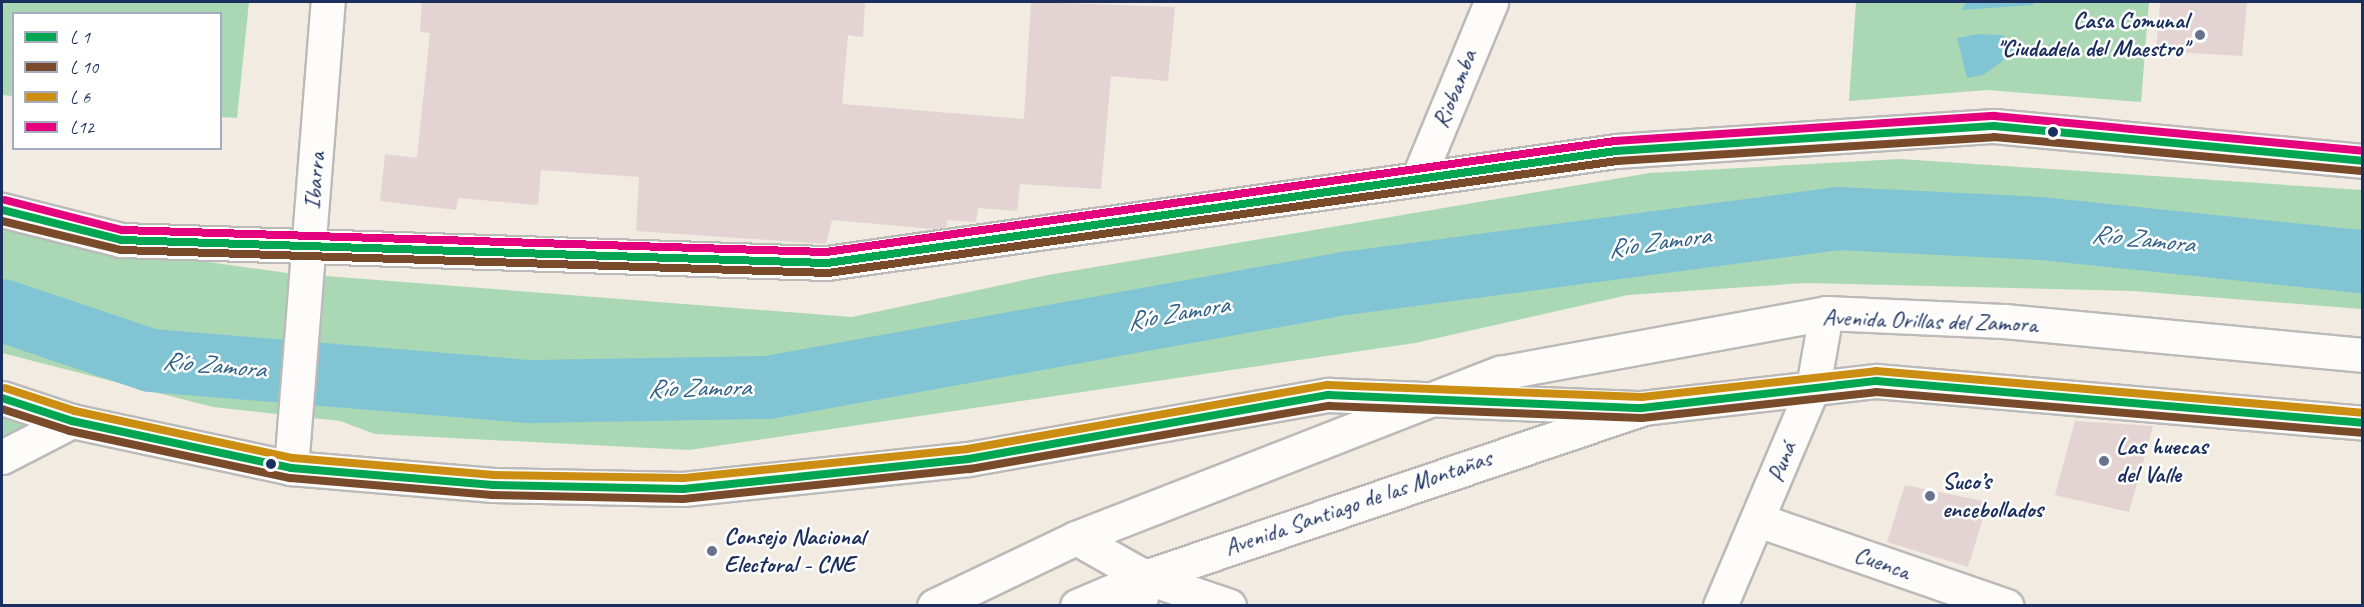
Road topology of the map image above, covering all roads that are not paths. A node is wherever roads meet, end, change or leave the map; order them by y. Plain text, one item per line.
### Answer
1 (328, 2) edge
2 (1491, 2) edge
3 (2362, 161) edge
4 (1419, 177) junction
5 (2, 210) edge
6 (310, 245) junction
7 (1826, 313) junction
8 (2362, 355) edge
9 (1813, 387) junction
10 (2, 398) edge
11 (1433, 398) junction
12 (1642, 408) junction
13 (72, 421) junction
14 (2362, 423) edge
15 (2, 457) edge
16 (291, 468) junction
17 (1758, 520) junction
18 (1076, 538) junction
19 (1142, 591) edge
20 (934, 606) edge
21 (1077, 606) edge
22 (1228, 606) edge
23 (1720, 606) edge
24 (2007, 606) edge

1 - 6 main road, Ibarra
2 - 4 main road, Riobamba
3 - 4 main road
4 - 6 main road
5 - 6 main road
6 - 16 main road, Ibarra
7 - 8 main road, Avenida Orillas del Zamora
7 - 9 main road, Puná
7 - 11 main road, Avenida Orillas del Zamora
9 - 12 main road, Avenida Orillas del Zamora
9 - 14 main road, Avenida Orillas del Zamora
9 - 17 main road, Puná
10 - 13 main road, Avenida Orillas del Zamora
11 - 12 main road, Avenida Orillas del Zamora
11 - 16 main road, Avenida Orillas del Zamora
11 - 18 main road
12 - 19 main road, Avenida Santiago de las Montañas
13 - 15 main road
13 - 16 main road, Avenida Orillas del Zamora
17 - 23 main road, Puná
17 - 24 main road, Cuenca
18 - 19 main road
18 - 20 main road
19 - 21 main road, Avenida Santiago de las Montañas
19 - 22 main road

